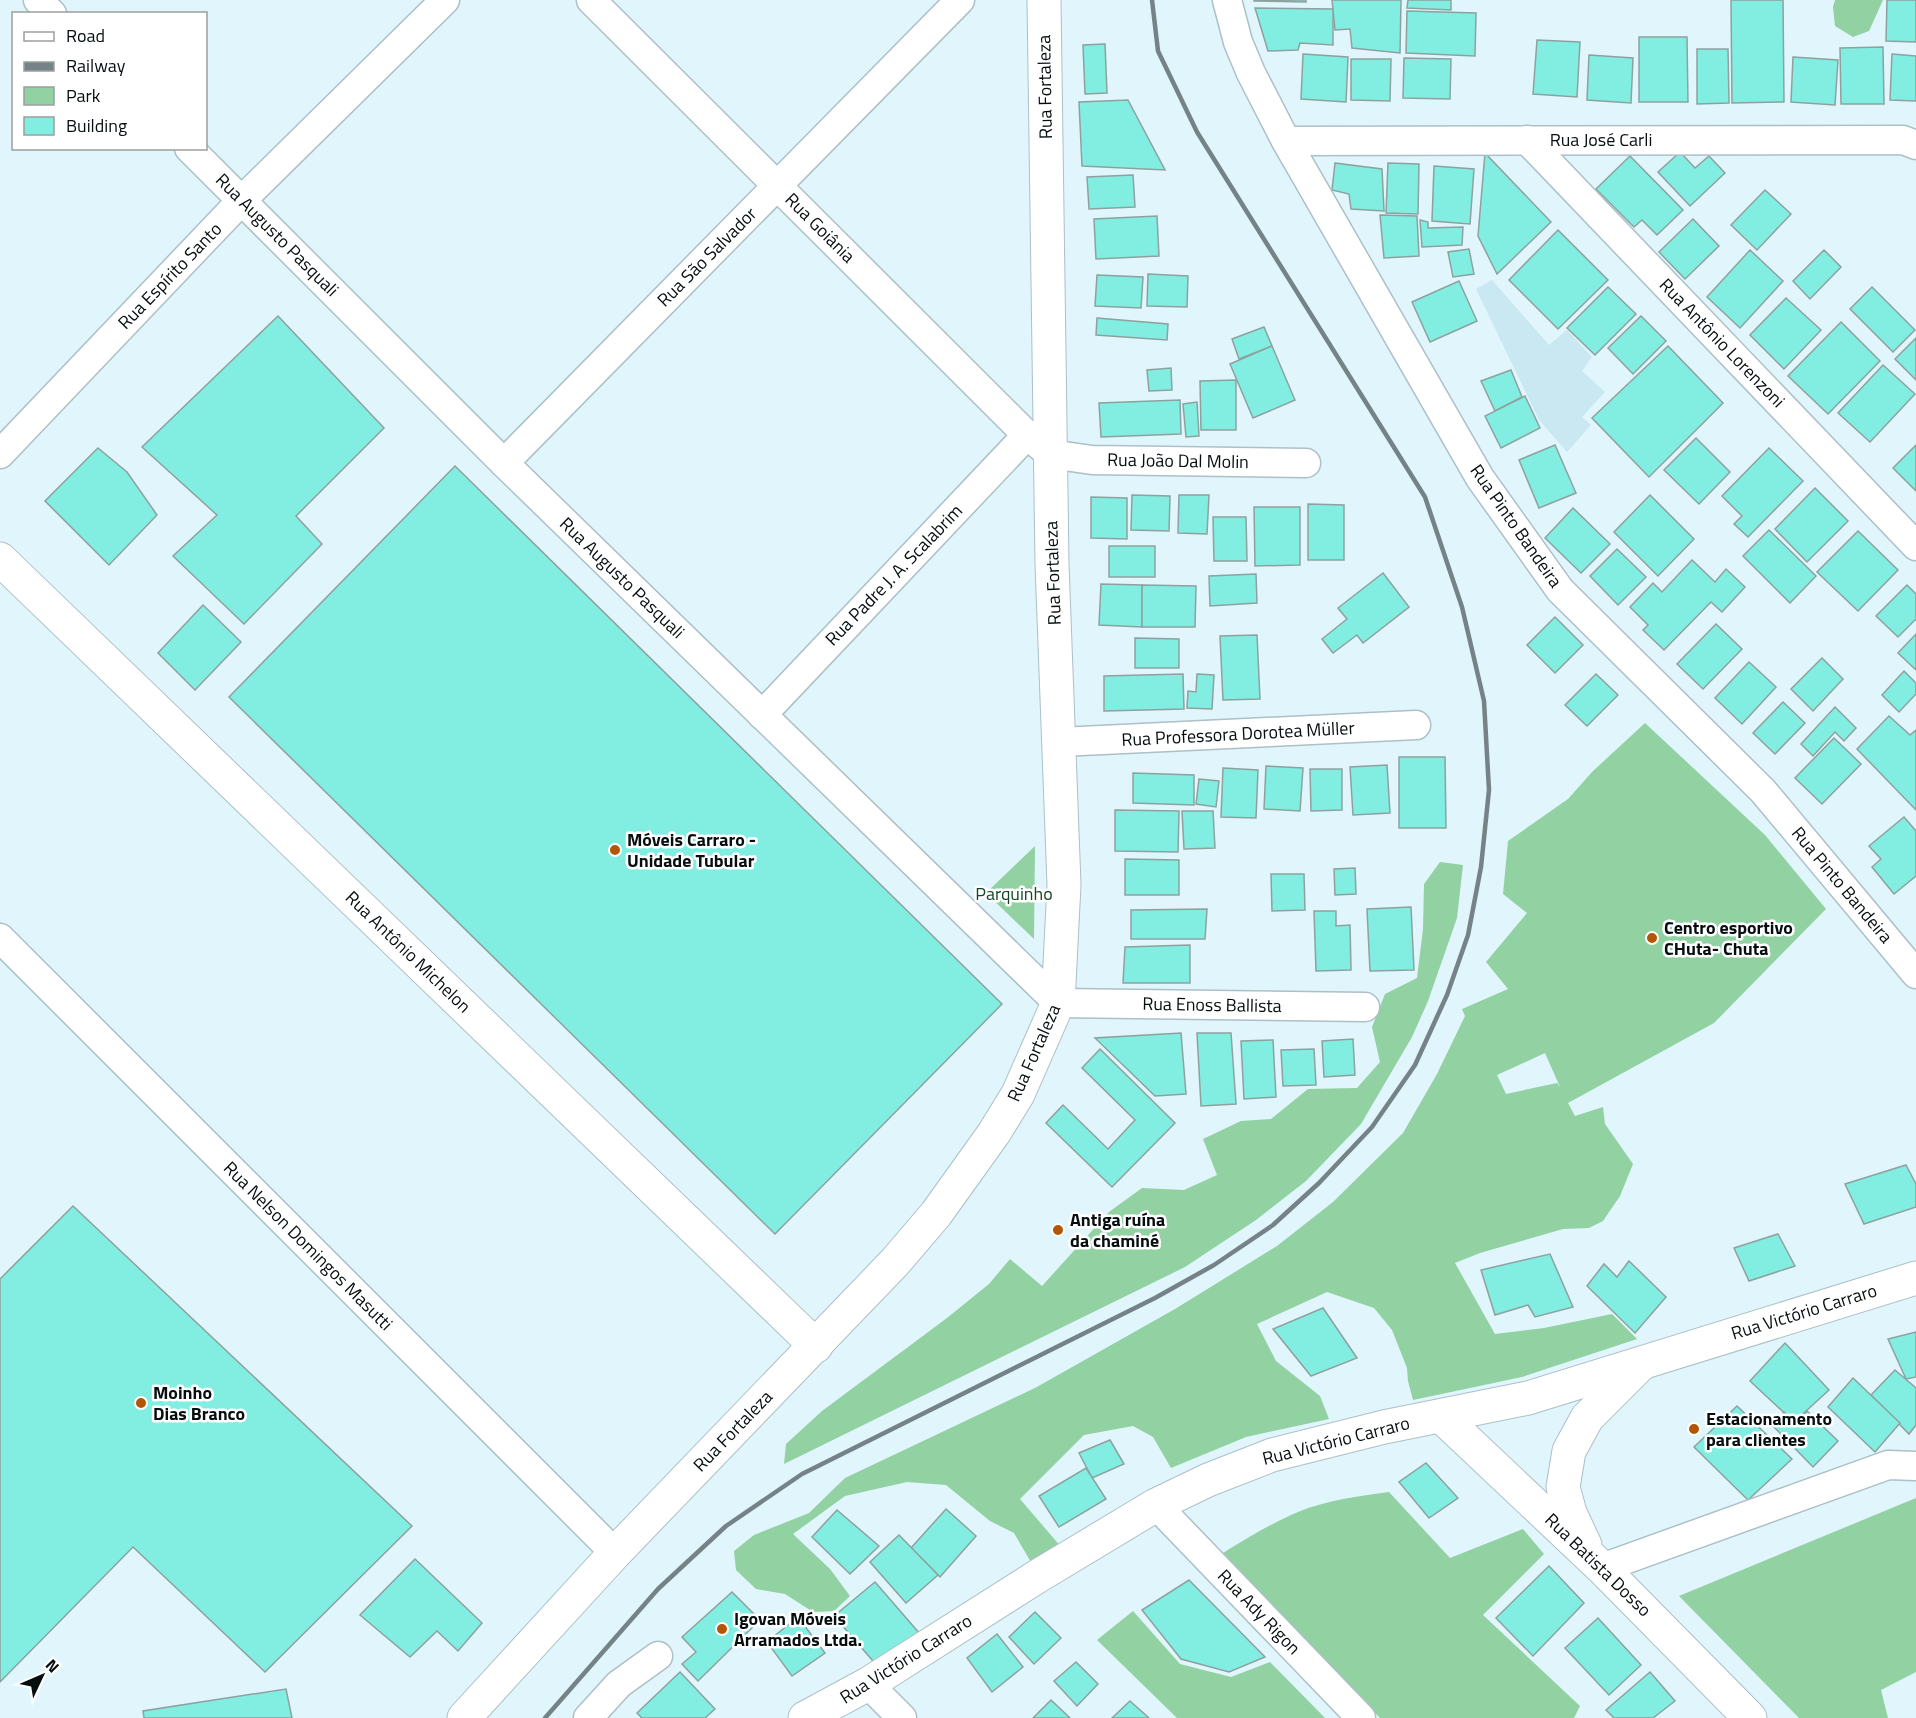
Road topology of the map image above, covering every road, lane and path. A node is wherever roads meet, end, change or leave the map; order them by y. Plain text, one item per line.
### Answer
1 (38, 0) edge
2 (445, 0) edge
3 (591, 0) edge
4 (960, 0) edge
5 (1044, 0) edge
6 (1227, 0) edge
7 (50, 12) edge
8 (1527, 140) junction
9 (1286, 141) junction
10 (1916, 145) edge
11 (191, 150) edge
12 (778, 186) junction
13 (242, 200) junction
14 (1039, 444) junction
15 (0, 454) edge
16 (504, 463) junction
17 (1306, 463) dead end
18 (1916, 546) edge
19 (0, 559) edge
20 (762, 714) junction
21 (1416, 725) dead end
22 (1060, 742) junction
23 (0, 938) edge
24 (1910, 958) edge
25 (1058, 1003) junction
26 (1365, 1007) dead end
27 (1916, 1278) edge
28 (816, 1346) junction
29 (1644, 1361) junction
30 (1442, 1417) junction
31 (1916, 1466) edge
32 (1156, 1505) junction
33 (615, 1553) junction
34 (1597, 1563) junction
35 (658, 1656) dead end
36 (868, 1684) junction
37 (464, 1718) edge
38 (588, 1718) edge
39 (805, 1718) edge
40 (902, 1718) edge
41 (1361, 1718) edge
42 (1750, 1718) edge

1 - 7 street
2 - 13 street, Rua Espírito Santo
3 - 12 street, Rua Goiânia
4 - 12 street, Rua São Salvador
5 - 14 main road, Rua Fortaleza
6 - 9 street, Rua Pinto Bandeira
8 - 9 street, Rua José Carli
8 - 10 street, Rua José Carli
8 - 18 street, Rua Antônio Lorenzoni
9 - 24 street, Rua Pinto Bandeira
11 - 13 street, Rua Augusto Pasquali
12 - 14 street, Rua Goiânia
12 - 16 street, Rua São Salvador
13 - 15 street, Rua Espírito Santo
13 - 16 street, Rua Augusto Pasquali
14 - 17 street, Rua João Dal Molin
14 - 20 street, Rua Padre J. A. Scalabrim
14 - 22 main road, Rua Fortaleza
16 - 20 street, Rua Augusto Pasquali
19 - 28 main road, Rua Antônio Michelon
20 - 25 street, Rua Augusto Pasquali
21 - 22 street, Rua Professora Dorotea Müller
22 - 25 main road, Rua Fortaleza
23 - 33 street, Rua Nelson Domingos Masutti
25 - 26 street, Rua Enoss Ballista
25 - 28 main road, Rua Fortaleza
27 - 29 main road, Rua Victório Carraro
28 - 33 main road, Rua Fortaleza
29 - 30 main road, Rua Victório Carraro
29 - 34 main road
30 - 32 main road, Rua Victório Carraro
30 - 34 main road, Rua Batista Dosso
31 - 34 street
32 - 36 main road, Rua Victório Carraro
32 - 41 street, Rua Ady Rigon
33 - 37 main road, Rua Fortaleza
34 - 42 main road, Rua Batista Dosso
35 - 38 street
36 - 39 main road, Rua Victório Carraro
36 - 40 street

